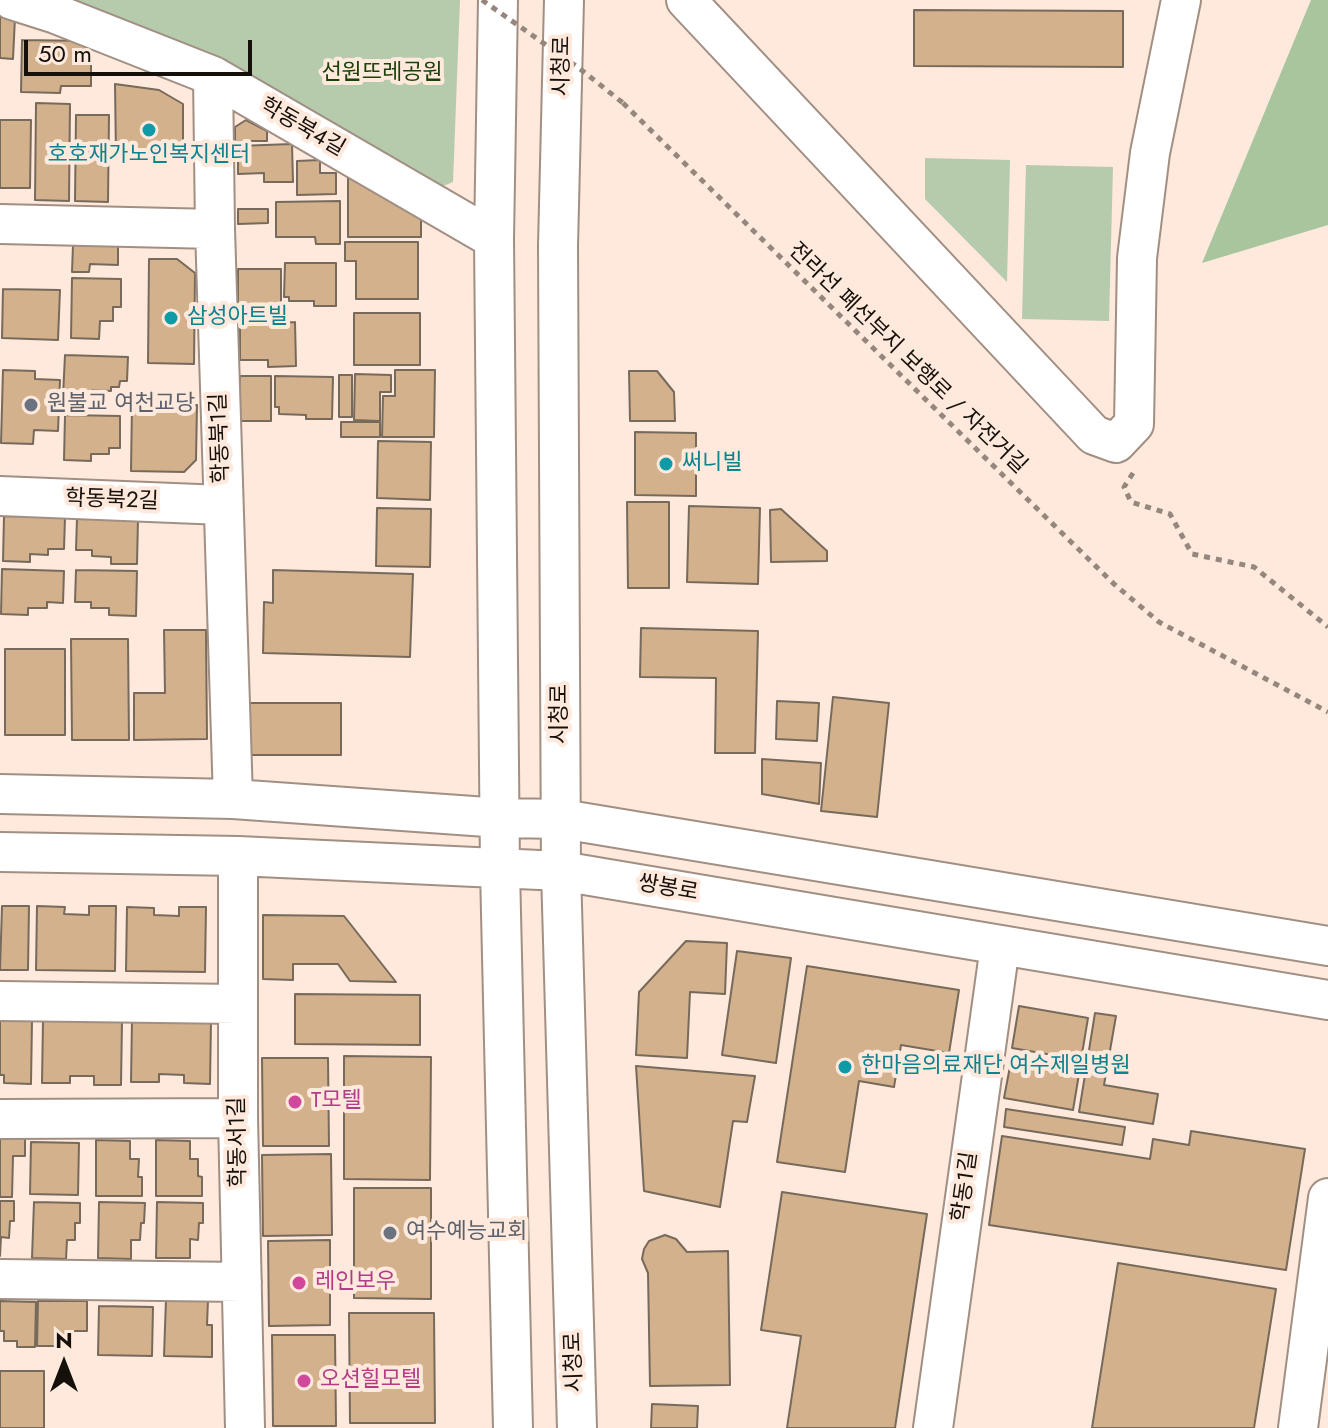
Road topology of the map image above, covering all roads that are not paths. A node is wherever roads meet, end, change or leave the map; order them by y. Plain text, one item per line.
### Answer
1 (12, 0) edge
2 (498, 0) edge
3 (564, 0) edge
4 (686, 0) edge
5 (1181, 0) edge
6 (213, 76) junction
7 (0, 224) edge
8 (215, 229) junction
9 (494, 239) junction
10 (0, 496) edge
11 (223, 505) junction
12 (0, 794) edge
13 (233, 799) junction
14 (501, 818) junction
15 (562, 819) junction
16 (0, 852) edge
17 (238, 856) junction
18 (500, 870) junction
19 (561, 871) junction
20 (1000, 946) junction
21 (1328, 946) edge
22 (1328, 1000) edge
23 (0, 1001) edge
24 (238, 1004) junction
25 (238, 1118) junction
26 (0, 1119) edge
27 (1328, 1198) edge
28 (0, 1279) edge
29 (242, 1282) junction
30 (245, 1428) edge
31 (513, 1428) edge
32 (577, 1428) edge
33 (933, 1428) edge
34 (1298, 1428) edge

1 - 6 street, 학동북4길
2 - 9 street
3 - 15 street, 시청로
4 - 5 street
6 - 8 street, 학동북1길
6 - 9 street, 학동북4길
7 - 8 street
8 - 11 street, 학동북1길
9 - 14 street
10 - 11 street, 학동북2길
11 - 13 street, 학동북1길
12 - 13 street
13 - 14 street
14 - 15 street
14 - 18 street
15 - 19 street, 시청로
15 - 21 street
16 - 17 street, 쌍봉로
17 - 18 street, 쌍봉로
17 - 24 street, 학동서1길
18 - 19 street, 쌍봉로
18 - 31 street
19 - 20 street, 쌍봉로
19 - 32 street, 시청로
20 - 22 street, 쌍봉로
20 - 33 street, 학동1길
23 - 24 street
24 - 25 street, 학동서1길
25 - 26 street
25 - 29 street, 학동서1길
27 - 34 street
28 - 29 street
29 - 30 street, 학동서1길

